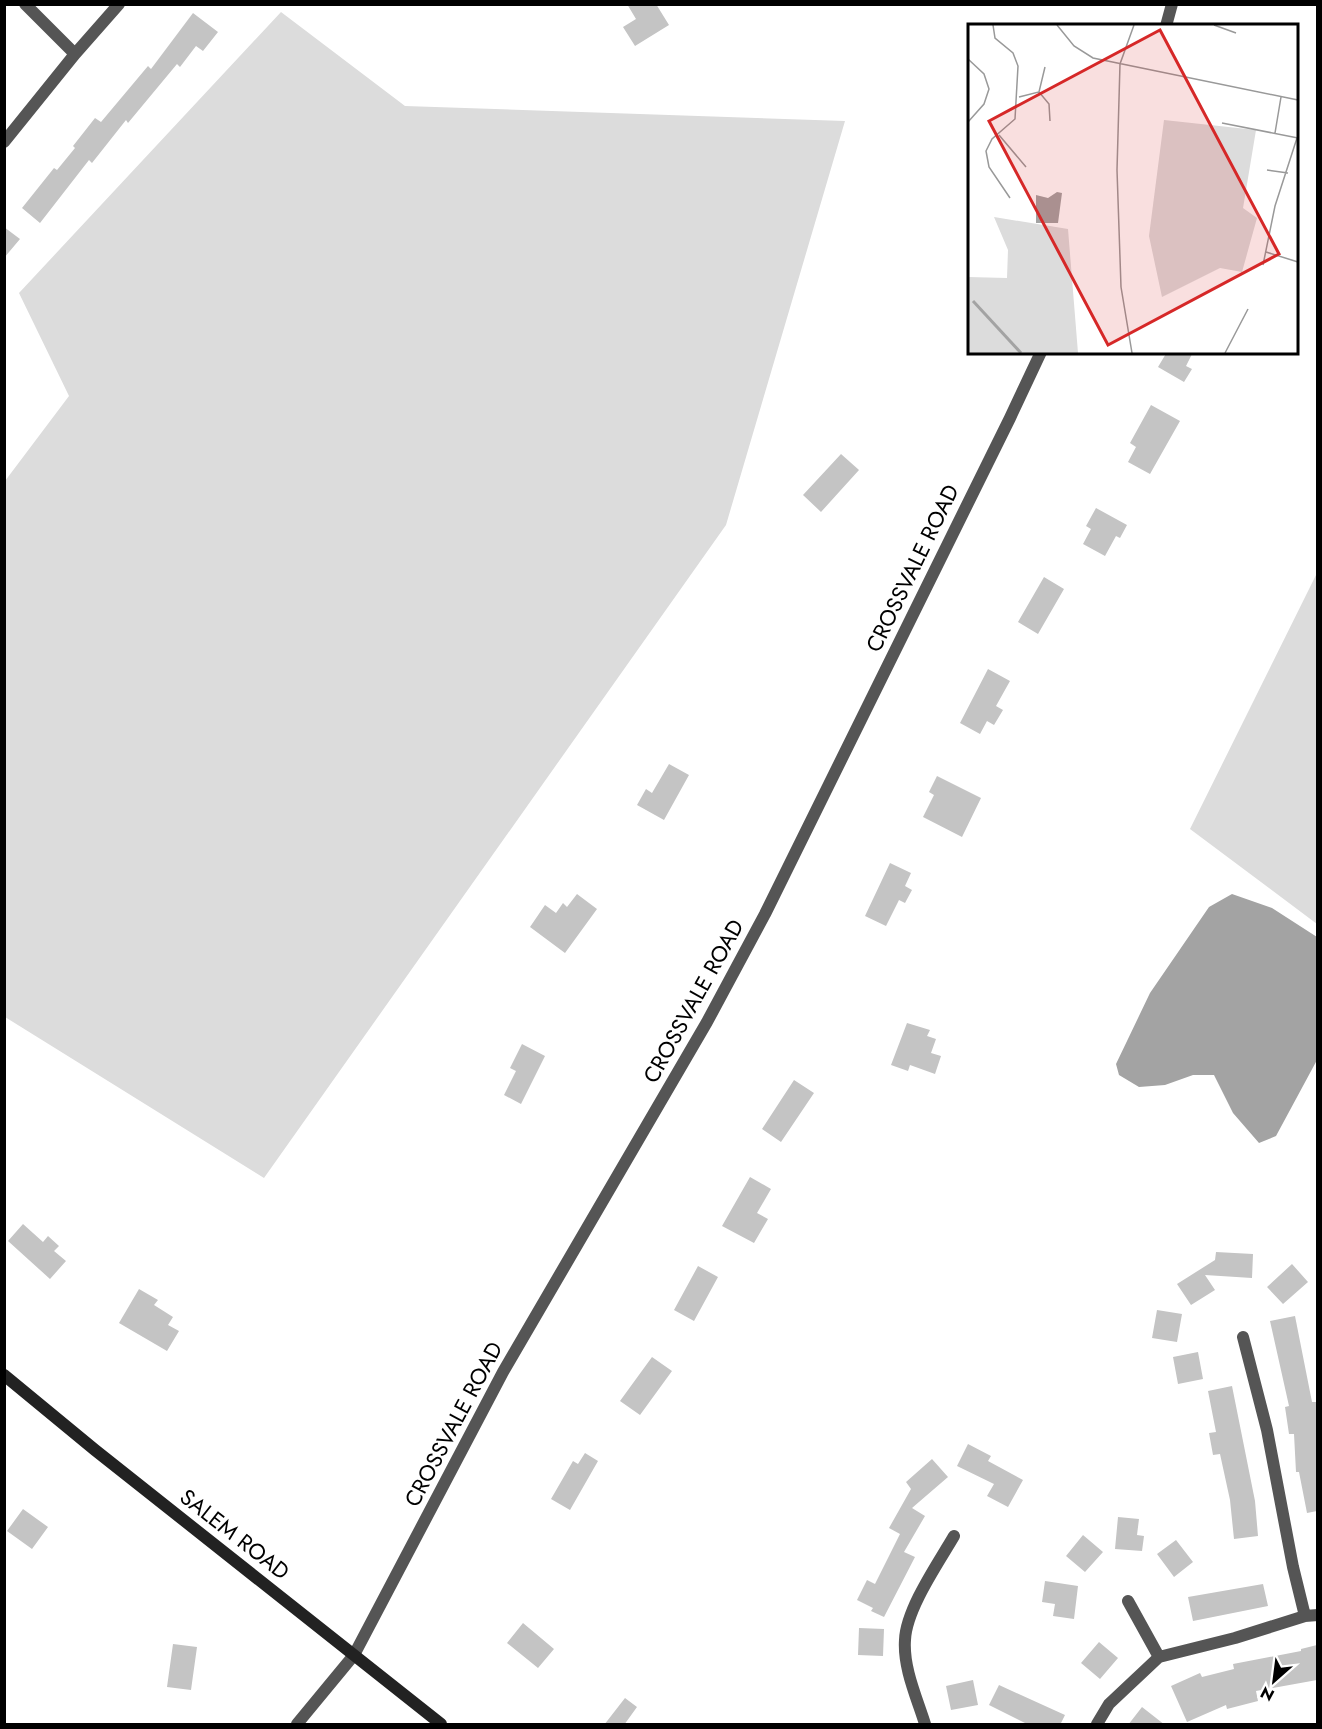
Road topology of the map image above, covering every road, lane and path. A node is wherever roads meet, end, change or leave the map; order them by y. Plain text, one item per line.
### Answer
1 (25, 4) edge
2 (119, 4) edge
3 (1172, 4) edge
4 (1167, 24) edge
5 (75, 54) junction
6 (4, 142) edge
7 (1040, 354) edge
8 (1243, 1337) dead end
9 (4, 1374) edge
10 (954, 1536) dead end
11 (1128, 1601) dead end
12 (1311, 1616) edge
13 (354, 1655) junction
14 (1159, 1658) junction
15 (297, 1725) edge
16 (441, 1725) edge
17 (925, 1725) edge
18 (1097, 1725) edge

1 - 5 street
2 - 5 street
3 - 4 street
5 - 6 street
7 - 13 street, CROSSVALE ROAD
8 - 12 street
9 - 13 street, SALEM ROAD
10 - 17 street
11 - 14 street
12 - 14 street
13 - 15 street, CROSSVALE ROAD
13 - 16 street, SALEM ROAD
14 - 18 street

